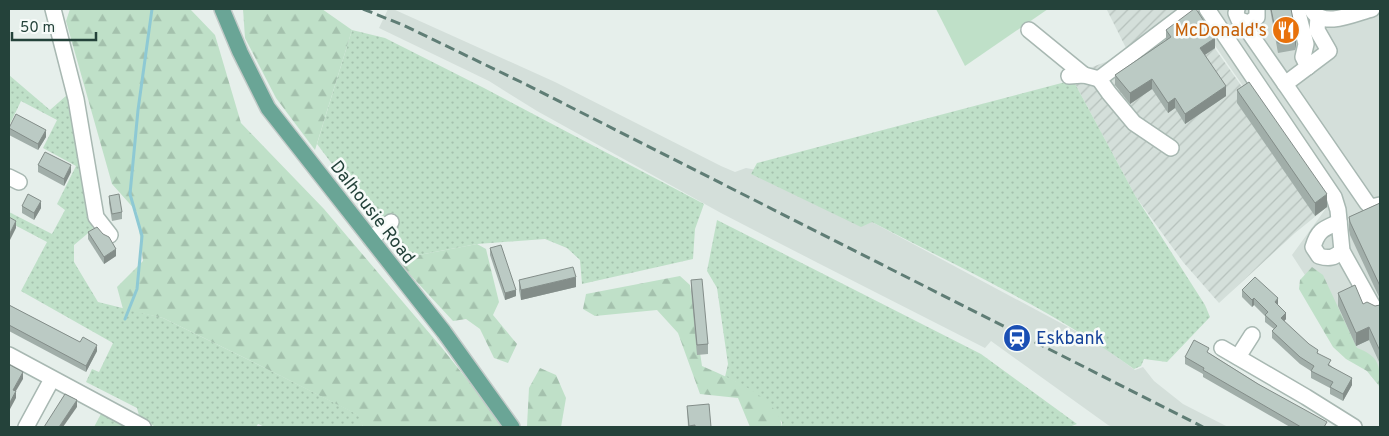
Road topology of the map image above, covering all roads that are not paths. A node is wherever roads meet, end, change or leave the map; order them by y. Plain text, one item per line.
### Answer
1 (53, 9) edge
2 (222, 9) edge
3 (1191, 9) edge
4 (1207, 9) edge
5 (1297, 9) edge
6 (1372, 9) edge
7 (1238, 12) edge
8 (1257, 13) edge
9 (1315, 13) edge
10 (1030, 30) dead end
11 (1265, 54) junction
12 (1308, 67) junction
13 (1100, 79) junction
14 (1285, 84) junction
15 (1171, 148) dead end
16 (1380, 205) edge
17 (391, 222) dead end
18 (1339, 222) junction
19 (110, 236) edge
20 (370, 239) junction
21 (1342, 251) junction
22 (1375, 310) edge
23 (1252, 335) dead end
24 (1222, 348) dead end
25 (9, 355) edge
26 (1238, 357) junction
27 (52, 379) junction
28 (26, 427) edge
29 (143, 427) edge
30 (512, 427) edge
31 (1354, 427) edge

1 - 19 street
2 - 20 main road, Dalhousie Road
3 - 13 street
4 - 18 street
5 - 12 street
6 - 9 street
7 - 8 street
7 - 11 street
8 - 11 street
9 - 12 street
10 - 13 street
11 - 14 street
12 - 14 street
13 - 15 street
14 - 16 street
17 - 20 street
18 - 21 street
18 - 21 street
20 - 30 main road, Dalhousie Road
21 - 22 street
23 - 26 street
24 - 26 street
25 - 27 street
26 - 31 street
27 - 28 street
27 - 29 street

